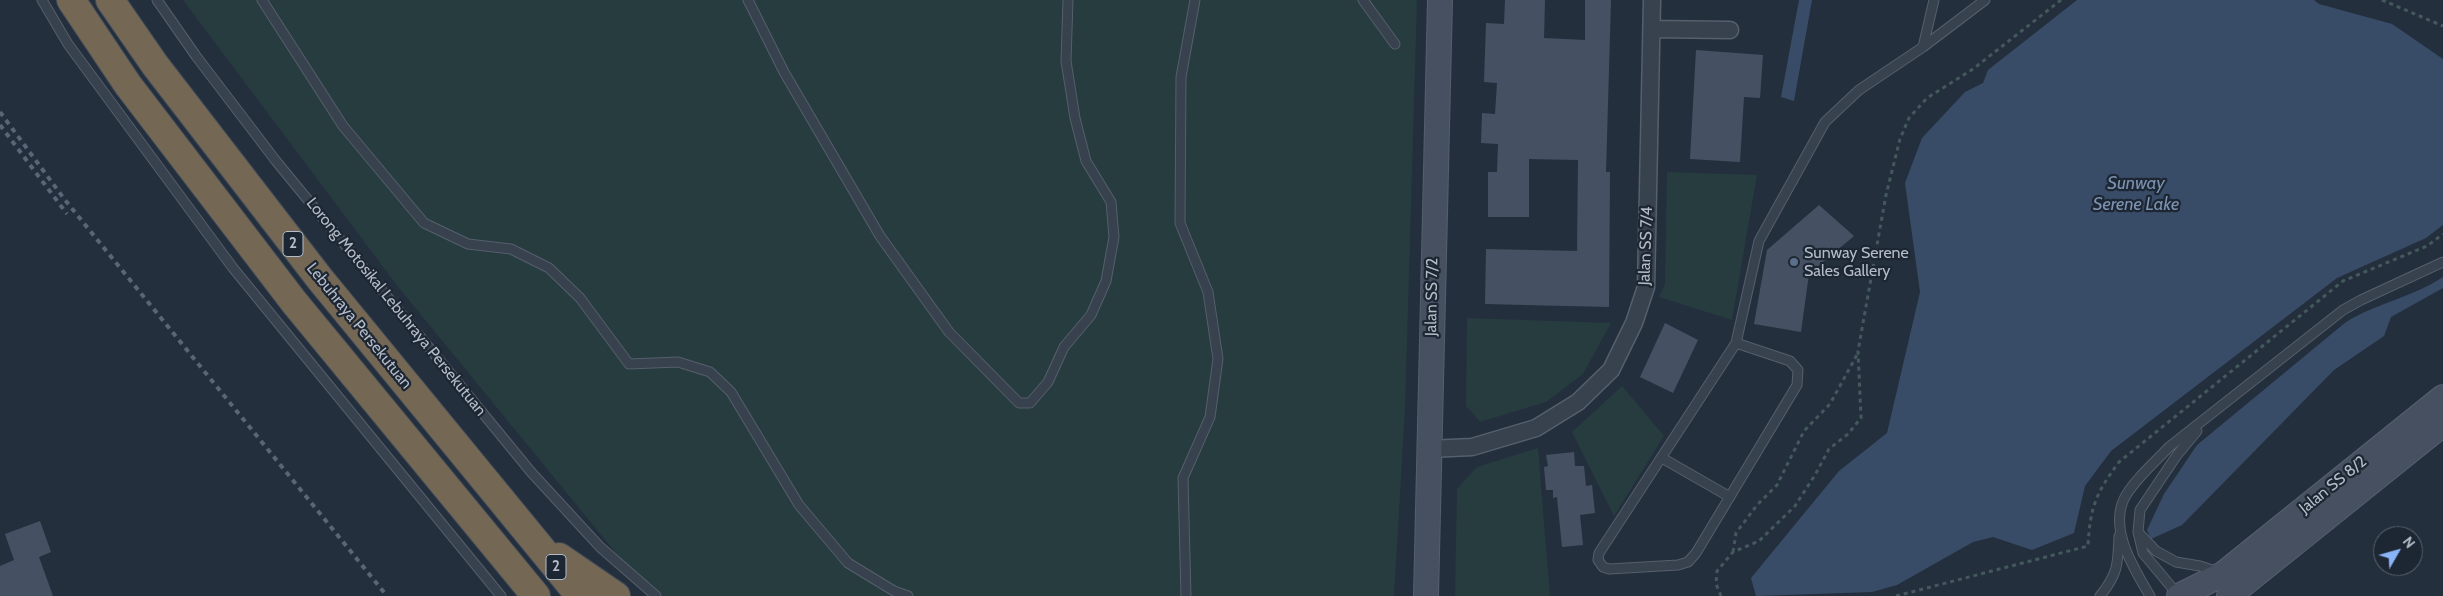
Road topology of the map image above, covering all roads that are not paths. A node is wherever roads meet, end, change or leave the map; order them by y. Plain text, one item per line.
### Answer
1 (42, 0) edge
2 (71, 0) edge
3 (110, 0) edge
4 (156, 0) edge
5 (262, 0) edge
6 (748, 0) edge
7 (1068, 0) edge
8 (1195, 0) edge
9 (1363, 0) edge
10 (1440, 0) edge
11 (1652, 0) edge
12 (1934, 0) edge
13 (1985, 0) edge
14 (1652, 29) junction
15 (1730, 30) dead end
16 (1395, 44) dead end
17 (1923, 47) junction
18 (2443, 262) edge
19 (1736, 344) junction
20 (2443, 396) edge
21 (2208, 418) junction
22 (2443, 424) edge
23 (1429, 449) junction
24 (1662, 458) junction
25 (1730, 497) junction
26 (2120, 529) junction
27 (2138, 532) junction
28 (532, 537) junction
29 (2232, 588) edge
30 (1426, 595) edge
31 (501, 596) edge
32 (536, 596) edge
33 (580, 596) edge
34 (616, 596) edge
35 (656, 596) edge
36 (908, 596) edge
37 (1186, 596) edge
38 (2100, 596) edge
39 (2150, 596) edge
40 (2179, 596) edge

1 - 31 lane
2 - 32 highway, 2
3 - 28 highway, Lebuhraya Persekutuan / 2
4 - 35 lane, Lorong Motosikal Lebuhraya Persekutuan
5 - 36 lane
6 - 7 lane
8 - 37 lane
9 - 16 lane
10 - 23 main road, Jalan SS 7/2
11 - 14 street, Jalan SS 7/4
12 - 17 lane
13 - 17 lane
14 - 15 street
14 - 23 street, Jalan SS 7/4
17 - 19 lane
18 - 21 lane
19 - 24 lane
19 - 25 lane
20 - 29 main road, Jalan SS 8/2
21 - 26 lane
21 - 27 lane
22 - 29 main road, Jalan SS 8/2
23 - 30 main road, Jalan SS 7/2
24 - 25 lane
24 - 25 lane
26 - 38 lane
26 - 39 lane
27 - 29 lane
27 - 40 lane
28 - 33 highway, Lebuhraya Persekutuan / 2
28 - 34 highway
29 - 40 main road

